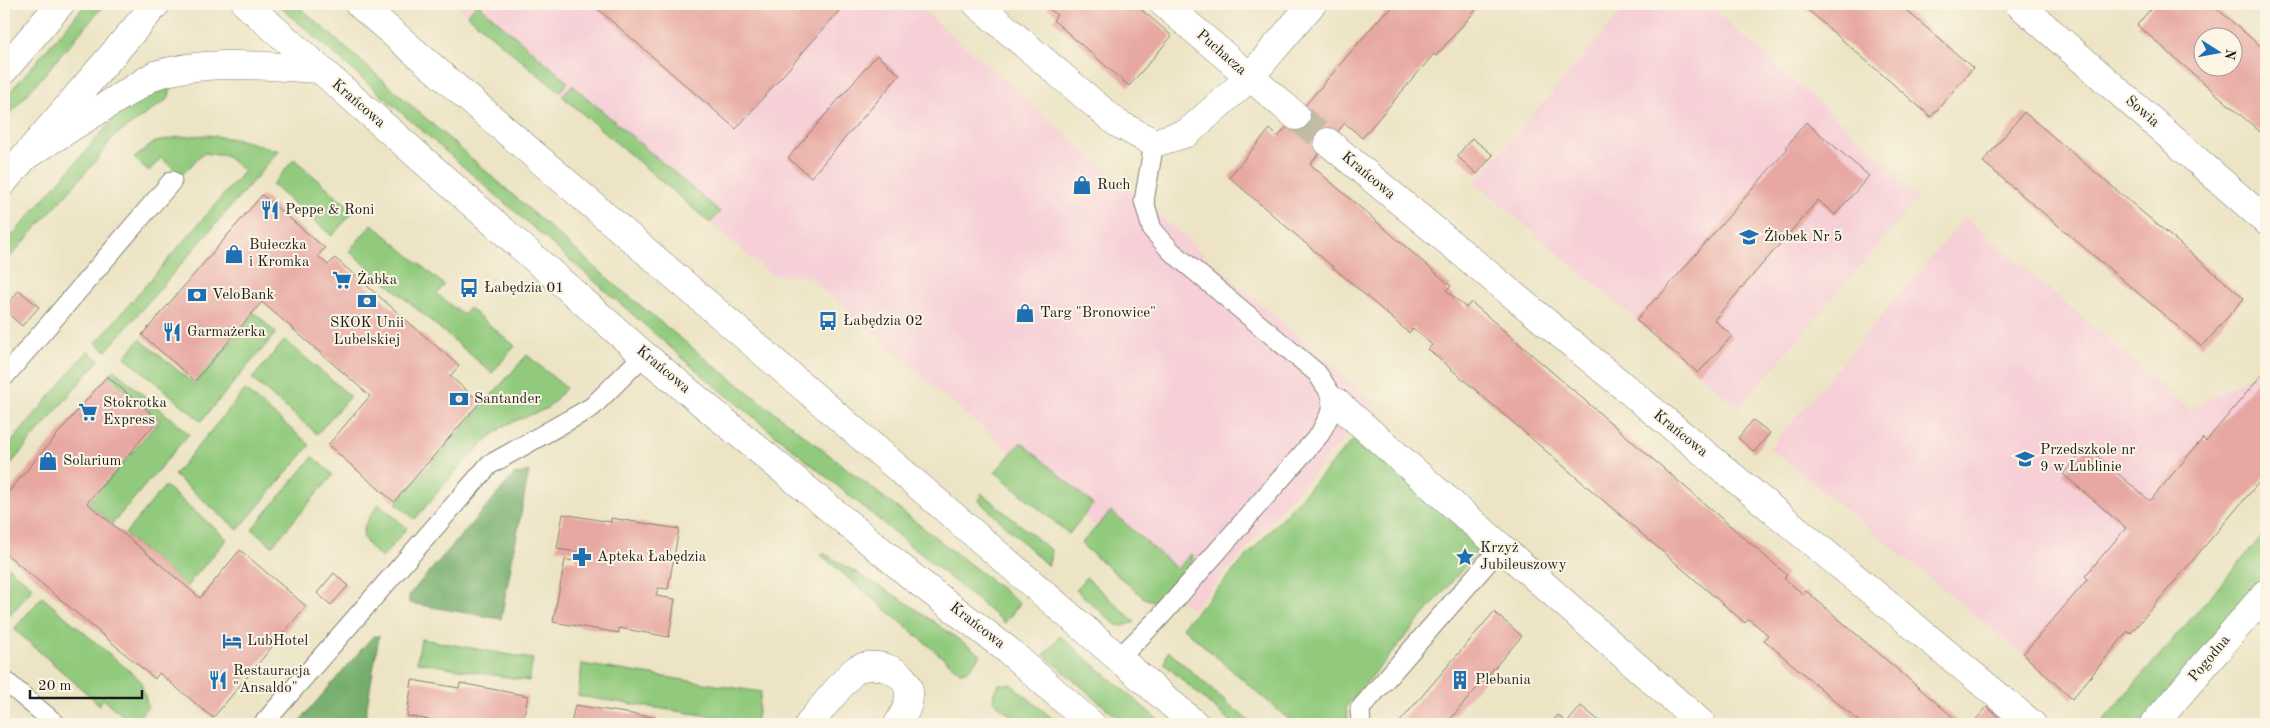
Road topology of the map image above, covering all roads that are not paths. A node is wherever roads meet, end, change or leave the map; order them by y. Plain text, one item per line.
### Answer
1 (60, 4) edge
2 (156, 4) edge
3 (246, 4) edge
4 (977, 4) edge
5 (1164, 4) edge
6 (1312, 4) edge
7 (2019, 4) edge
8 (369, 9) edge
9 (44, 14) edge
10 (319, 69) junction
11 (4, 70) edge
12 (1249, 78) junction
13 (1296, 116) tunnel mouth
14 (1328, 142) tunnel mouth
15 (1154, 143) junction
16 (24, 157) junction
17 (4, 181) edge
18 (172, 181) dead end
19 (2266, 221) edge
20 (644, 355) junction
21 (4, 377) edge
22 (1336, 402) junction
23 (1501, 547) junction
24 (2266, 593) edge
25 (1118, 658) junction
26 (4, 680) edge
27 (56, 724) edge
28 (263, 724) edge
29 (808, 724) edge
30 (898, 724) edge
31 (1091, 724) edge
32 (1195, 724) edge
33 (1361, 724) edge
34 (1702, 724) edge
35 (2032, 724) edge
36 (2154, 724) edge

1 - 9 street
2 - 16 street
3 - 10 street, Krańcowa
4 - 15 street
5 - 12 street, Puchacza
6 - 12 street, Puchacza
7 - 19 street, Sowia
8 - 25 street
9 - 11 street
10 - 16 street
10 - 20 street, Krańcowa
12 - 13 street
12 - 15 street
14 - 35 street, Krańcowa
15 - 22 lane
16 - 17 street
18 - 21 lane
20 - 28 lane
20 - 31 street, Krańcowa
22 - 23 street
22 - 25 lane
23 - 33 lane
23 - 34 street
24 - 36 street, Pogodna
25 - 32 street
26 - 27 lane
29 - 30 street

